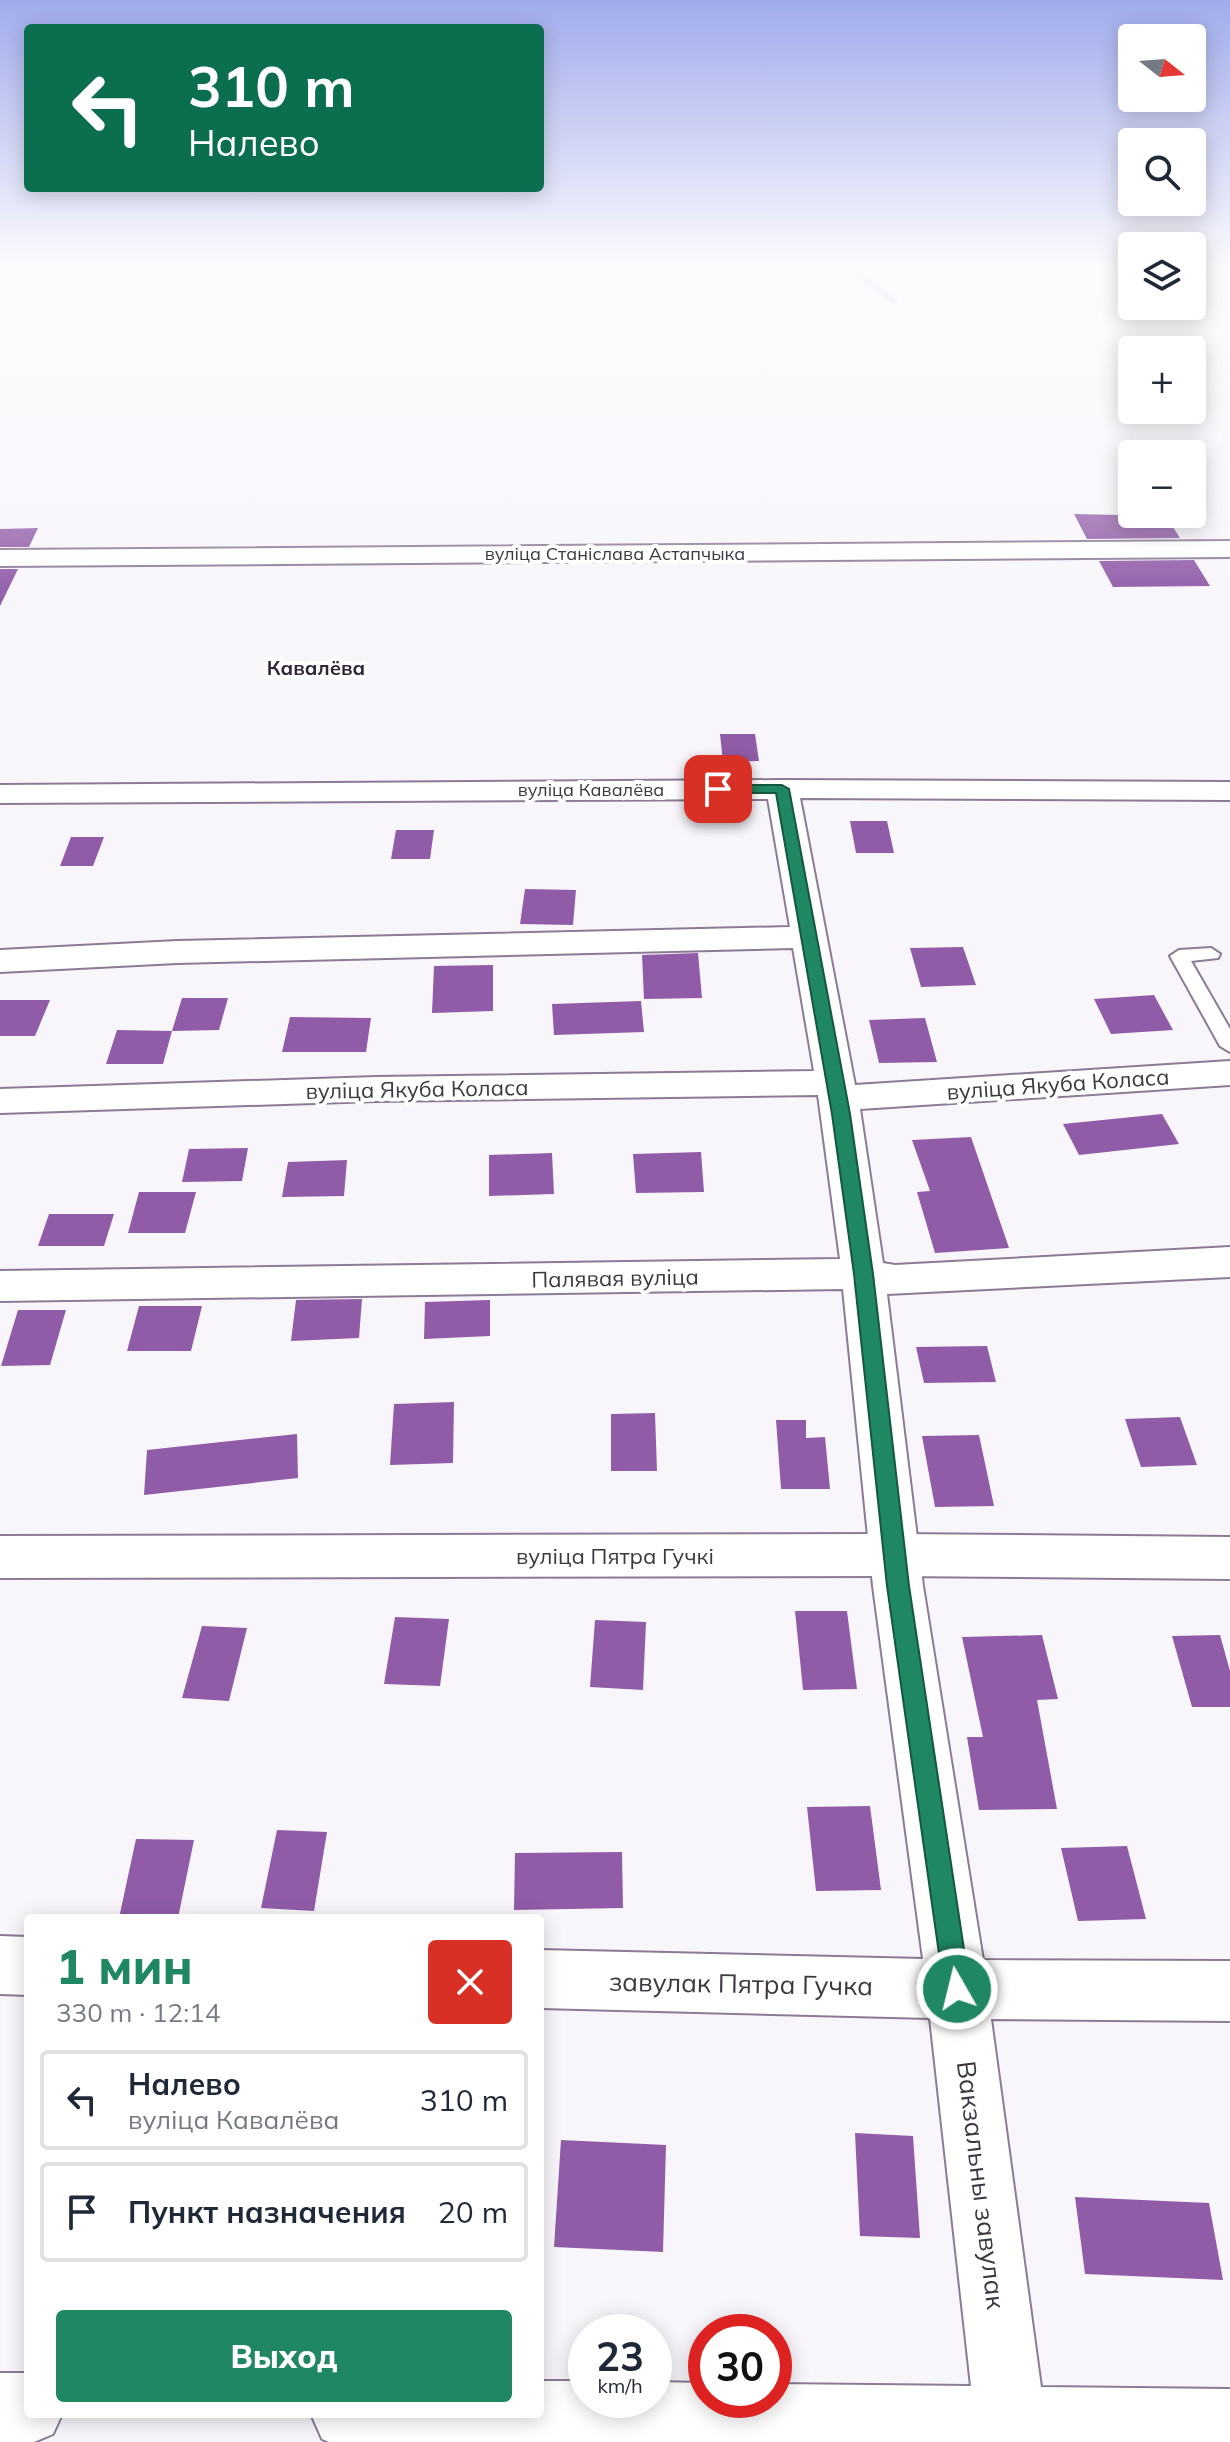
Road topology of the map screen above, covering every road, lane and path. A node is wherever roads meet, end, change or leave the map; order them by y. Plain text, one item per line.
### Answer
1 (1230, 549) edge
2 (0, 558) edge
3 (782, 789) junction
4 (1230, 791) edge
5 (0, 794) edge
6 (809, 937) junction
7 (1211, 954) dead end
8 (0, 961) edge
9 (1230, 1046) edge
10 (1230, 1073) edge
11 (836, 1091) junction
12 (0, 1101) edge
13 (1230, 1262) edge
14 (863, 1274) junction
15 (0, 1286) edge
16 (895, 1555) junction
17 (0, 1557) edge
18 (1230, 1558) edge
19 (0, 1965) edge
20 (24, 1966) edge
21 (544, 1979) edge
22 (957, 1989) junction
23 (1230, 1991) edge
24 (0, 2409) edge
25 (24, 2409) edge
26 (487, 2418) edge
27 (1230, 2425) edge
28 (1012, 2433) edge

1 - 2 street, вуліца Станіслава Астапчыка
3 - 4 street, вуліца Кавалёва
3 - 5 street, вуліца Кавалёва
3 - 6 street, Вакзальны завулак
6 - 8 street
6 - 11 street, Вакзальны завулак
7 - 9 lane
10 - 11 street, вуліца Якуба Коласа
11 - 12 street, вуліца Якуба Коласа
11 - 14 street, Вакзальны завулак
13 - 14 street, Палявая вуліца
14 - 15 street, Палявая вуліца
14 - 16 street, Вакзальны завулак
16 - 17 street, вуліца Пятра Гучкі
16 - 18 street, вуліца Пятра Гучкі
16 - 22 street, Вакзальны завулак
19 - 20 street
21 - 22 street, завулак Пятра Гучка
22 - 23 street, завулак Пятра Гучка
22 - 28 street, Вакзальны завулак
24 - 25 street
26 - 28 street
27 - 28 street

